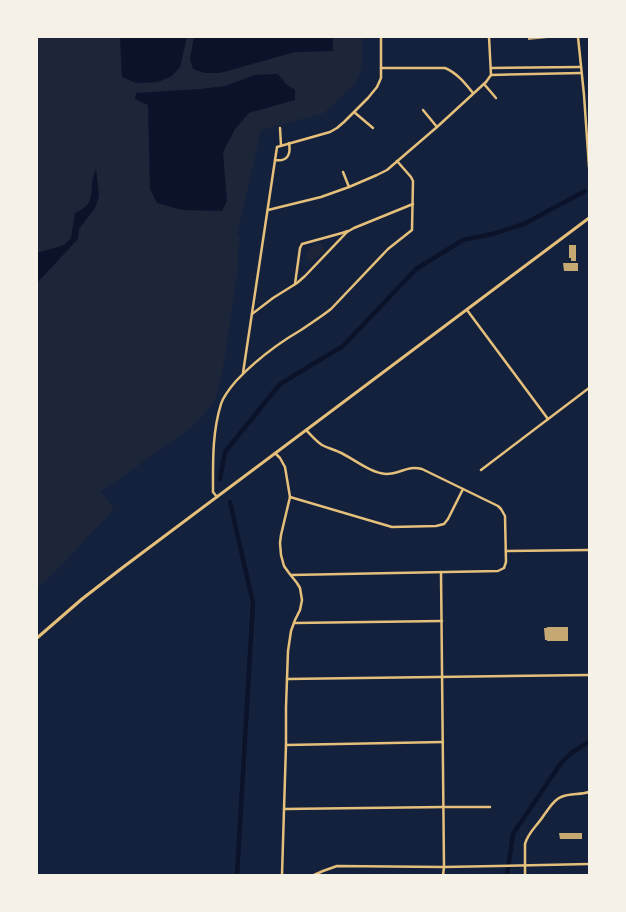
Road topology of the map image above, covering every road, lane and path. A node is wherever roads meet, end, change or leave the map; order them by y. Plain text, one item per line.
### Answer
1 (381, 37) edge
2 (489, 37) edge
3 (578, 37) edge
4 (581, 67) junction
5 (381, 68) junction
6 (491, 68) junction
7 (582, 73) junction
8 (491, 74) junction
9 (484, 84) junction
10 (473, 93) junction
11 (496, 98) dead end
12 (423, 110) dead end
13 (354, 112) junction
14 (437, 127) junction
15 (280, 128) dead end
16 (373, 128) dead end
17 (289, 143) junction
18 (281, 146) junction
19 (275, 160) junction
20 (397, 161) junction
21 (589, 167) edge
22 (343, 172) dead end
23 (349, 187) junction
24 (412, 204) junction
25 (268, 210) junction
26 (589, 218) edge
27 (354, 228) junction
28 (295, 285) junction
29 (466, 309) junction
30 (252, 314) junction
31 (243, 374) junction
32 (589, 388) edge
33 (548, 419) junction
34 (306, 430) junction
35 (275, 453) junction
36 (481, 470) dead end
37 (463, 489) junction
38 (217, 497) junction
39 (290, 497) junction
40 (589, 550) edge
41 (506, 551) junction
42 (441, 572) junction
43 (291, 575) junction
44 (442, 621) junction
45 (294, 623) junction
46 (37, 638) edge
47 (589, 675) edge
48 (442, 677) junction
49 (287, 679) junction
50 (443, 742) junction
51 (286, 745) junction
52 (589, 792) edge
53 (444, 807) junction
54 (490, 807) dead end
55 (284, 809) junction
56 (589, 864) edge
57 (525, 865) junction
58 (444, 867) junction
59 (282, 875) edge
60 (314, 875) edge
61 (443, 875) edge
62 (526, 875) edge

1 - 5 street
2 - 6 street
3 - 4 street
4 - 6 street
4 - 7 street
5 - 10 street
5 - 13 street
6 - 8 street
7 - 8 street
7 - 21 street
8 - 9 street
9 - 10 street
9 - 11 street
10 - 14 street
12 - 14 street
13 - 16 street
13 - 17 street
14 - 20 street
15 - 18 street
17 - 18 street
17 - 19 street
18 - 19 street
19 - 25 street
20 - 23 street
20 - 24 street
22 - 23 street
23 - 25 street
24 - 27 street
24 - 31 street
25 - 30 street
26 - 29 street
27 - 28 street
27 - 28 street
28 - 30 street
29 - 33 street
29 - 34 street
30 - 31 street
31 - 38 street
32 - 33 street
33 - 36 street
34 - 35 street
34 - 37 street
35 - 38 street
35 - 39 street
37 - 39 street
37 - 41 street
38 - 46 street
39 - 43 street
40 - 41 street
41 - 42 street
42 - 43 street
42 - 44 street
43 - 45 street
44 - 45 street
44 - 48 street
45 - 49 street
47 - 48 street
48 - 49 street
48 - 50 street
49 - 51 street
50 - 51 street
50 - 53 street
51 - 55 street
52 - 57 street
53 - 54 street
53 - 55 street
53 - 58 street
55 - 59 street
56 - 57 street
57 - 58 street
57 - 62 street
58 - 60 street
58 - 61 street

